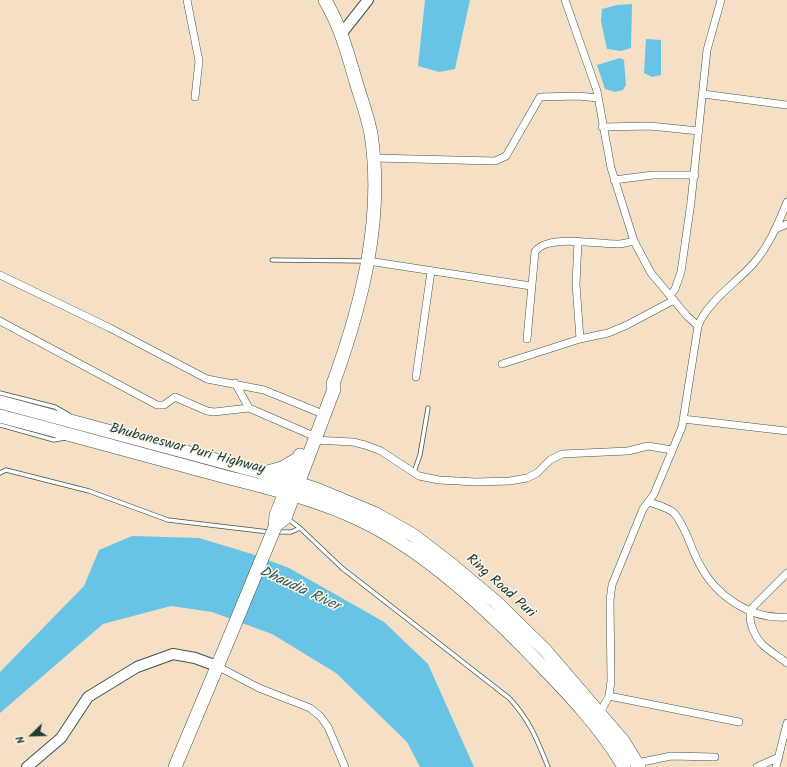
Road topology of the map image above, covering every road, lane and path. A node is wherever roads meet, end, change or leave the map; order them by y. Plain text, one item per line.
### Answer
1 (187, 0) edge
2 (324, 0) edge
3 (368, 0) edge
4 (565, 0) edge
5 (721, 0) edge
6 (342, 32) junction
7 (702, 94) junction
8 (195, 97) dead end
9 (598, 98) junction
10 (787, 105) edge
11 (602, 126) junction
12 (699, 131) junction
13 (374, 158) junction
14 (694, 175) junction
15 (614, 180) junction
16 (787, 202) edge
17 (787, 224) edge
18 (776, 230) junction
19 (578, 240) junction
20 (634, 241) junction
21 (272, 260) dead end
22 (368, 261) junction
23 (431, 271) junction
24 (0, 275) edge
25 (531, 286) junction
26 (672, 298) junction
27 (0, 320) edge
28 (698, 326) junction
29 (528, 339) dead end
30 (580, 339) junction
31 (502, 364) dead end
32 (416, 377) dead end
33 (235, 383) junction
34 (333, 384) junction
35 (0, 393) edge
36 (0, 402) edge
37 (249, 408) junction
38 (428, 408) dead end
39 (318, 412) junction
40 (0, 416) edge
41 (683, 419) junction
42 (80, 424) junction
43 (0, 425) edge
44 (787, 431) edge
45 (72, 436) junction
46 (312, 437) junction
47 (672, 450) junction
48 (302, 460) junction
49 (414, 472) junction
50 (0, 473) edge
51 (264, 473) junction
52 (262, 487) junction
53 (291, 488) junction
54 (316, 489) junction
55 (649, 502) junction
56 (318, 504) junction
57 (280, 519) junction
58 (300, 528) junction
59 (787, 573) edge
60 (749, 612) junction
61 (787, 617) edge
62 (787, 663) edge
63 (217, 666) junction
64 (609, 696) junction
65 (600, 713) junction
66 (739, 722) dead end
67 (787, 723) edge
68 (716, 757) dead end
69 (779, 757) junction
70 (638, 765) edge
71 (28, 767) edge
72 (175, 767) edge
73 (344, 767) edge
74 (548, 767) edge
75 (624, 767) edge
76 (757, 767) edge
77 (776, 767) edge

1 - 8 street
2 - 6 highway
3 - 6 street
4 - 9 street
5 - 7 street
6 - 13 highway
7 - 10 street
7 - 12 street
9 - 11 street
9 - 13 street
11 - 12 street
11 - 15 street
12 - 14 street
13 - 22 highway
14 - 15 street
14 - 26 street
15 - 20 street
16 - 18 street
17 - 18 street
18 - 28 street
19 - 20 street
19 - 25 street
19 - 30 street
20 - 26 street
21 - 22 lane
22 - 23 street
22 - 34 highway
23 - 25 street
23 - 32 street
24 - 33 street
25 - 29 street
26 - 28 street
26 - 30 street
27 - 37 street
28 - 41 street
30 - 31 street
33 - 37 street
33 - 39 street
34 - 39 highway
34 - 46 highway
35 - 42 lane, Bhubaneswar Puri Highway
36 - 42 highway, Bhubaneswar Puri Highway
37 - 46 street
38 - 49 lane
39 - 46 highway
40 - 45 highway, Bhubaneswar Puri Highway
41 - 44 street
41 - 47 street
42 - 51 highway, Bhubaneswar Puri Highway
43 - 45 lane, Bhubaneswar Puri Highway
45 - 52 highway, Bhubaneswar Puri Highway
46 - 48 highway
46 - 49 street
47 - 49 street
47 - 55 street
48 - 51 highway
48 - 53 highway
48 - 54 highway
50 - 58 lane
51 - 53 highway, Bhubaneswar Puri Highway
52 - 53 highway, Bhubaneswar Puri Highway
52 - 57 highway
53 - 54 highway, Ring Road Puri
53 - 56 highway, Ring Road Puri
53 - 57 highway
54 - 65 highway, Ring Road Puri
55 - 60 street
55 - 64 street
56 - 57 highway
56 - 75 highway, Ring Road Puri
57 - 58 lane
57 - 63 highway, bridge
58 - 74 lane
59 - 60 street
60 - 61 street
60 - 62 street
63 - 71 street
63 - 72 highway
63 - 73 street
64 - 65 street
64 - 66 street
65 - 70 highway, Ring Road Puri
67 - 69 street
68 - 70 street
69 - 76 street
69 - 77 street

